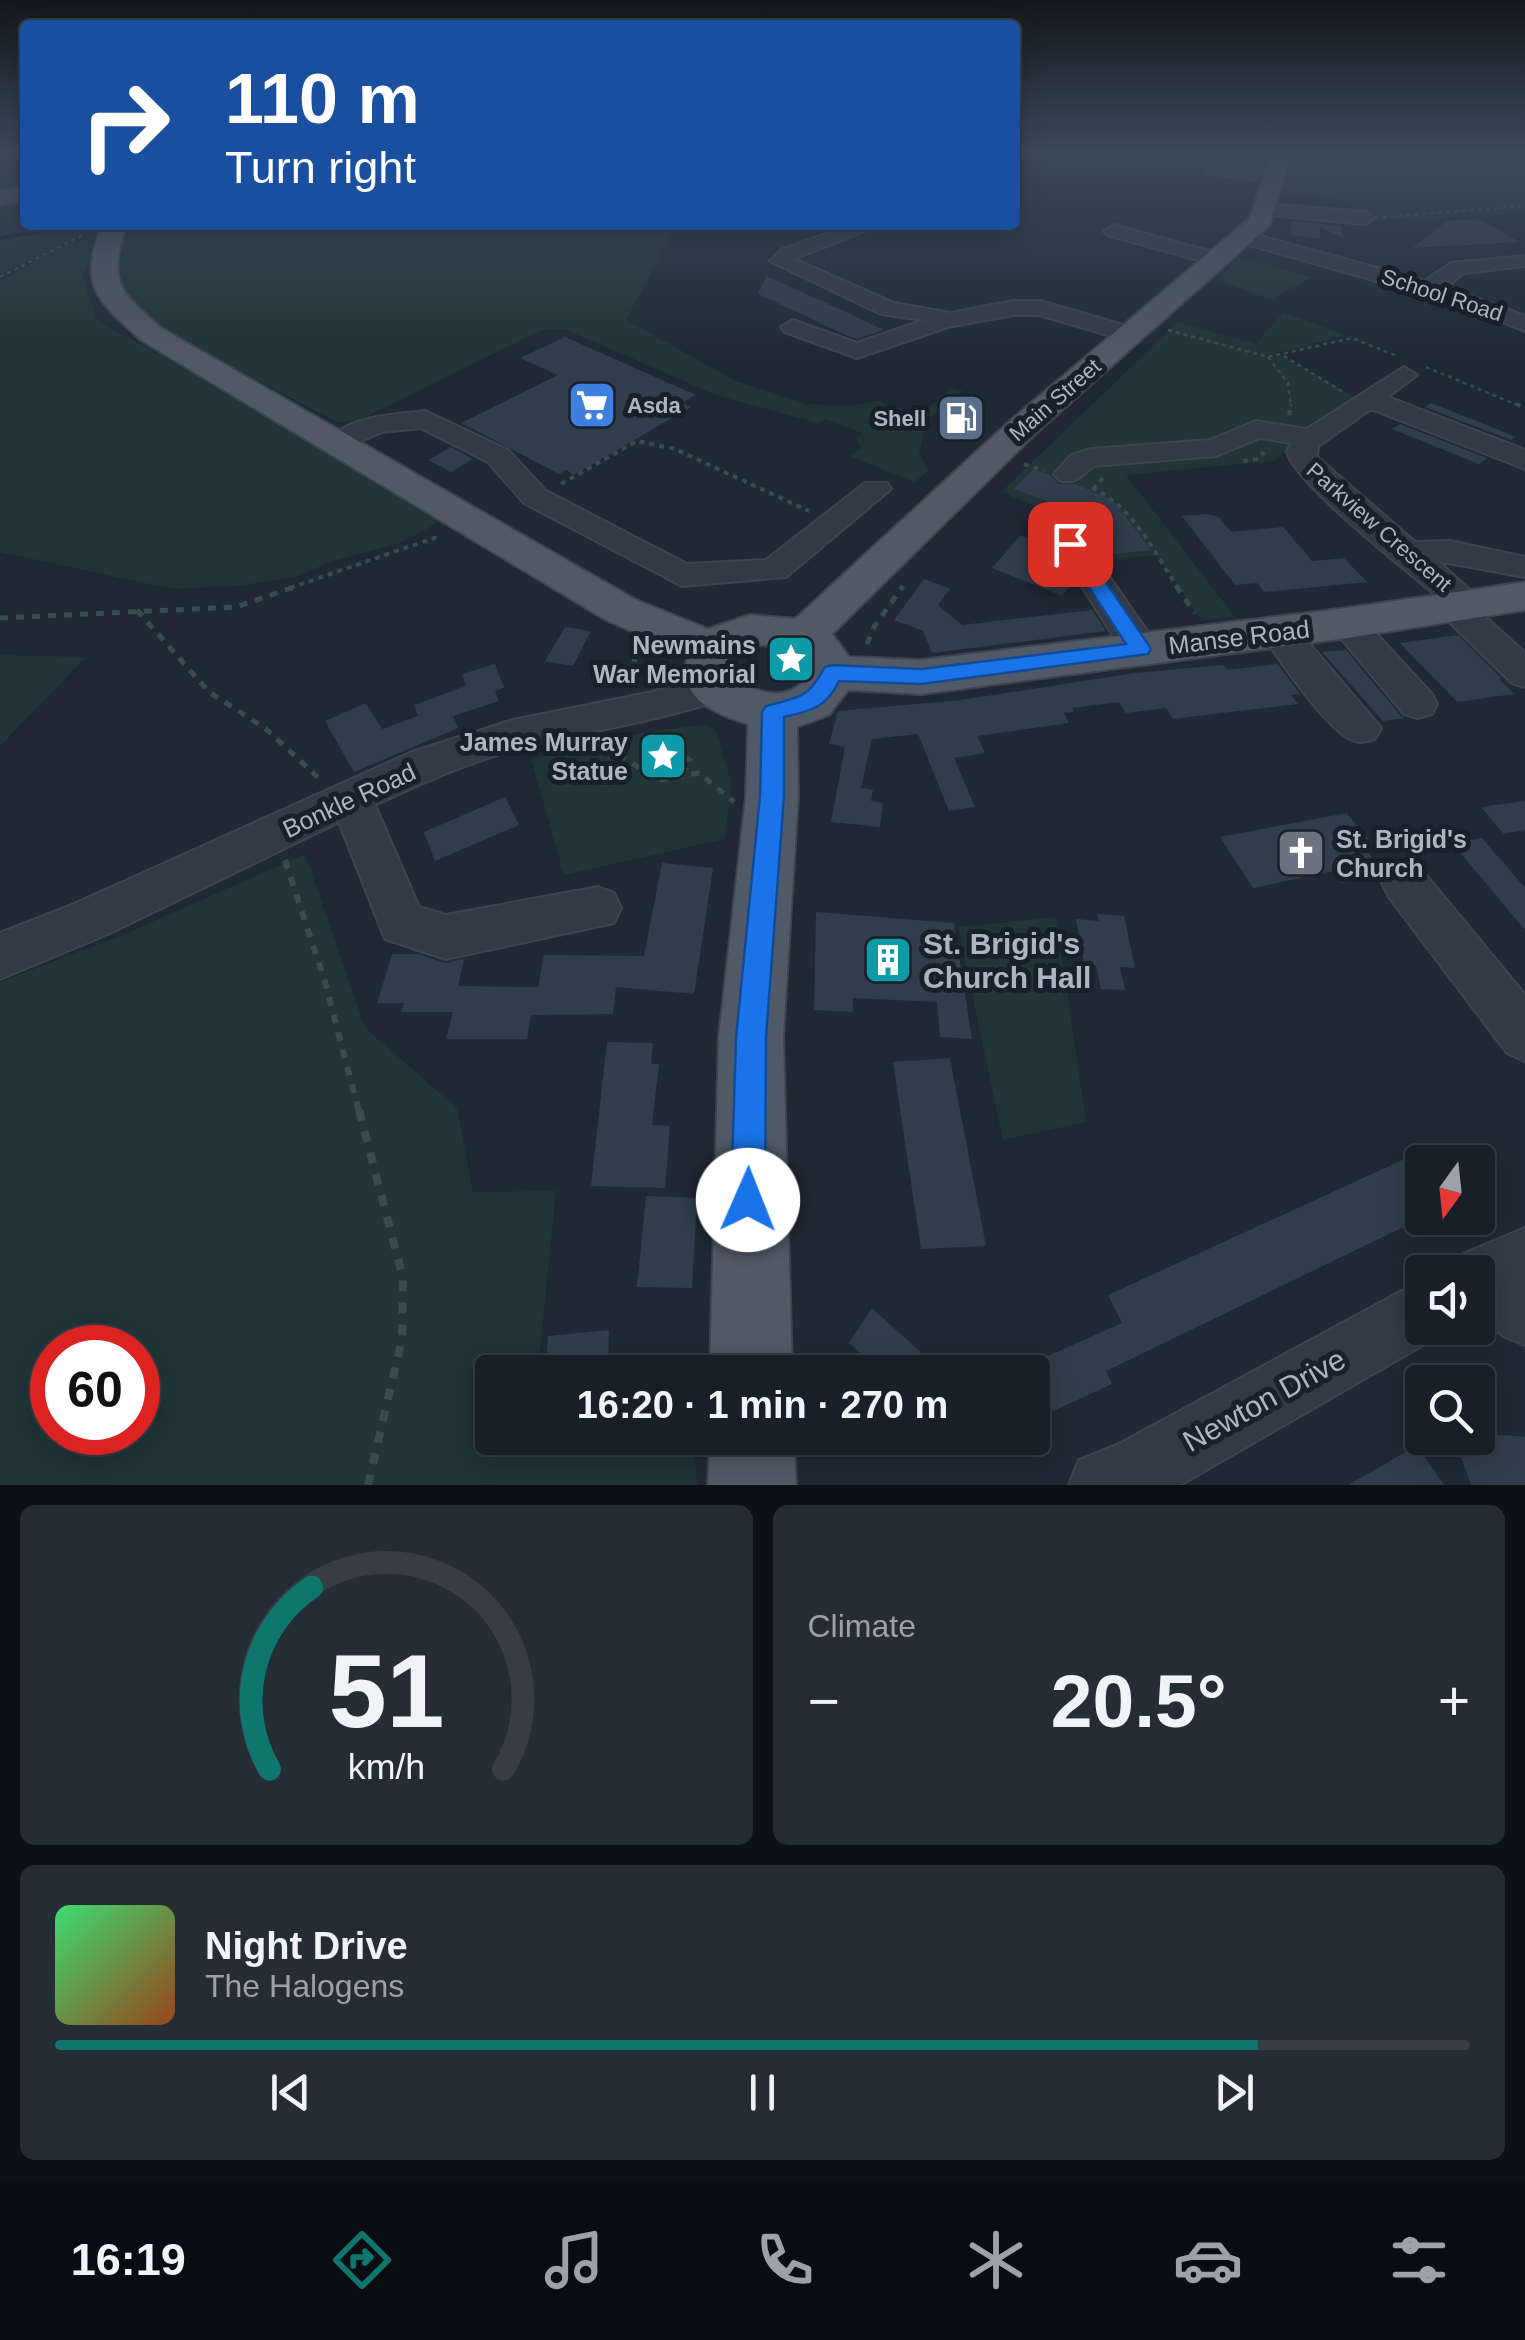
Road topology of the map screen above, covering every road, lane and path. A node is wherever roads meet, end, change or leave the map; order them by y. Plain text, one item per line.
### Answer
1 (1257, 220) edge
2 (103, 230) edge
3 (113, 230) edge
4 (856, 230) edge
5 (1114, 231) dead end
6 (1242, 237) junction
7 (1216, 259) junction
8 (1522, 261) dead end
9 (0, 276) edge
10 (1430, 288) junction
11 (933, 298) dead end
12 (962, 317) junction
13 (1177, 317) dead end
14 (1525, 324) edge
15 (792, 327) dead end
16 (1130, 334) junction
17 (1282, 354) junction
18 (1409, 366) junction
19 (1366, 401) junction
20 (1525, 408) edge
21 (1312, 438) junction
22 (341, 442) junction
23 (1525, 460) edge
24 (1017, 471) dead end
25 (1068, 478) junction
26 (876, 489) dead end
27 (474, 524) junction
28 (1070, 544) dead end
29 (1406, 552) junction
30 (1525, 568) edge
31 (912, 574) dead end
32 (1525, 596) edge
33 (1461, 606) junction
34 (136, 609) junction
35 (0, 618) edge
36 (1347, 624) junction
37 (1279, 632) junction
38 (1213, 640) junction
39 (1140, 649) junction
40 (830, 661) junction
41 (1525, 674) edge
42 (733, 683) junction
43 (1418, 704) dead end
44 (1361, 728) dead end
45 (668, 749) dead end
46 (682, 776) dead end
47 (346, 800) junction
48 (276, 833) junction
49 (1405, 882) dead end
50 (598, 908) dead end
51 (0, 956) edge
52 (1525, 1035) edge
53 (1405, 1322) edge
54 (751, 1355) edge
55 (752, 1455) edge
56 (368, 1485) edge
57 (752, 1485) edge
58 (1104, 1485) edge

1 - 6 main road, Main Street
2 - 9 path
3 - 22 main road
4 - 12 street
5 - 7 street
6 - 7 main road, Main Street
6 - 10 street, School Road
7 - 16 main road, Main Street
8 - 10 street
10 - 14 street, School Road
11 - 12 street
12 - 15 street
12 - 16 street
13 - 17 path
16 - 40 main road, Main Street
17 - 18 path
17 - 19 path
18 - 19 street, Parkview Crescent
18 - 20 path
19 - 21 street, Parkview Crescent
19 - 23 street
21 - 25 street
21 - 29 street, Parkview Crescent
22 - 26 street
22 - 27 main road
24 - 25 path
25 - 38 path
27 - 34 path
27 - 42 main road
28 - 39 street
29 - 30 street
29 - 33 street, Parkview Crescent
31 - 40 path
32 - 33 main road, Manse Road
33 - 36 main road, Manse Road
33 - 41 street, Parkview Crescent
34 - 35 path
34 - 47 path
36 - 37 main road, Manse Road
36 - 43 street
37 - 38 main road, Manse Road
37 - 44 street
38 - 39 main road, Manse Road
39 - 40 main road, Manse Road
40 - 42 main road, Main Street
40 - 42 main road, Manse Road
42 - 47 street, Bonkle Road
42 - 54 main road
45 - 46 path
47 - 48 street, Bonkle Road
47 - 50 street
48 - 51 street, Bonkle Road
48 - 56 path
49 - 52 street
53 - 58 street, Newton Drive
55 - 57 main road

